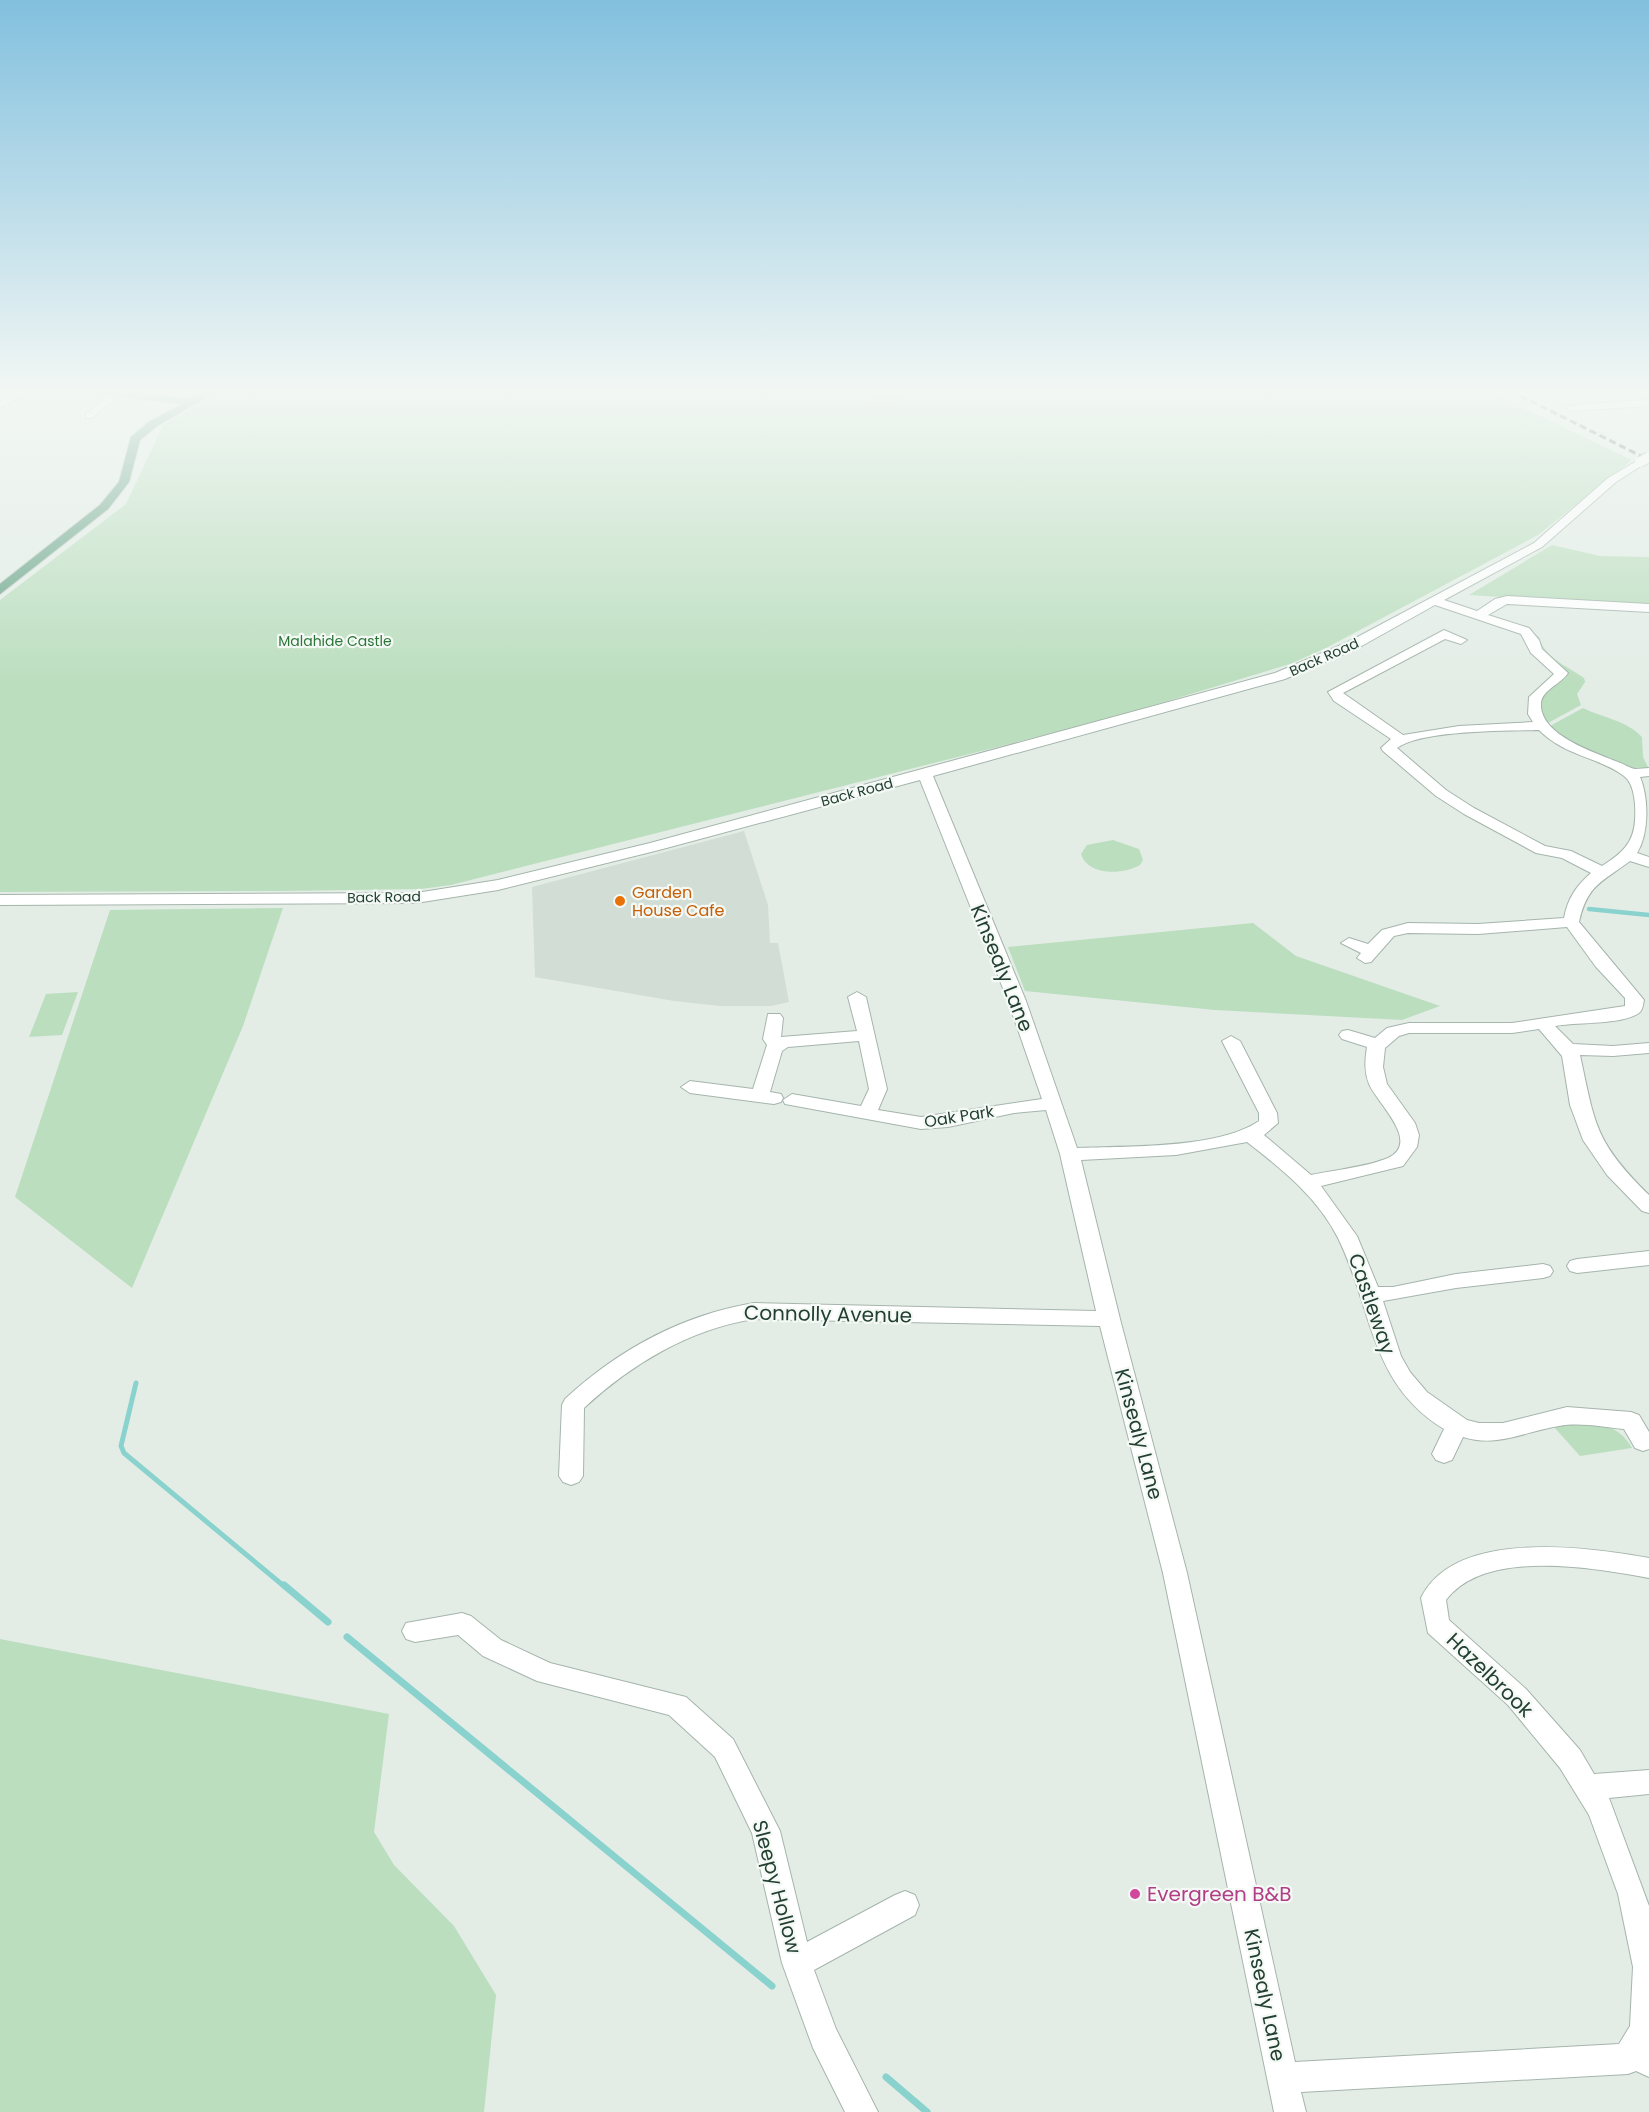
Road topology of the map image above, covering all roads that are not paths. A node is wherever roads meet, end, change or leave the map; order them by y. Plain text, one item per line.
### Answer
1 (118, 490) edge
2 (1602, 490) edge
3 (0, 590) edge
4 (1434, 601) junction
5 (1649, 608) edge
6 (1479, 615) junction
7 (1461, 640) dead end
8 (1542, 726) junction
9 (1401, 740) junction
10 (1649, 772) edge
11 (925, 773) junction
12 (1630, 773) junction
13 (1631, 856) junction
14 (1649, 862) edge
15 (1604, 873) junction
16 (0, 900) edge
17 (1571, 922) junction
18 (1349, 943) dead end
19 (857, 997) dead end
20 (1641, 1008) edge
21 (774, 1018) dead end
22 (1543, 1023) junction
23 (867, 1035) junction
24 (1348, 1035) dead end
25 (1231, 1041) dead end
26 (778, 1045) junction
27 (1377, 1045) junction
28 (1649, 1048) edge
29 (1568, 1049) junction
30 (690, 1087) dead end
31 (775, 1098) junction
32 (1053, 1104) junction
33 (867, 1114) junction
34 (1251, 1135) junction
35 (1070, 1154) junction
36 (1309, 1182) junction
37 (1649, 1206) edge
38 (1649, 1258) edge
39 (1577, 1266) dead end
40 (1543, 1271) dead end
41 (1370, 1294) junction
42 (1109, 1319) junction
43 (1457, 1426) junction
44 (1642, 1442) dead end
45 (1444, 1454) dead end
46 (571, 1476) dead end
47 (1649, 1568) edge
48 (415, 1631) dead end
49 (1649, 1782) edge
50 (1588, 1787) junction
51 (905, 1905) dead end
52 (798, 1963) junction
53 (1641, 2055) edge
54 (1282, 2079) junction
55 (862, 2112) edge
56 (1290, 2112) edge

1 - 3 main road
2 - 4 street, Back Road
4 - 6 street
4 - 11 street, Back Road
5 - 6 street
6 - 8 street
7 - 9 street
8 - 9 street
8 - 12 street
9 - 15 street
10 - 12 street
11 - 16 street, Back Road
11 - 32 street, Kinsealy Lane
12 - 13 street
13 - 14 street
13 - 15 street
15 - 17 street
17 - 18 street
17 - 20 street
19 - 23 street
20 - 22 street
21 - 26 street
22 - 27 street
22 - 29 street
23 - 26 street
23 - 33 street
24 - 27 street
25 - 34 street
26 - 31 street
27 - 36 street
28 - 29 street
29 - 37 street
30 - 31 street, Oak Park
31 - 33 street, Oak Park
32 - 33 street, Oak Park
32 - 35 street, Kinsealy Lane
34 - 35 street
34 - 36 street, Castleway
35 - 42 street, Kinsealy Lane
36 - 41 street, Castleway
38 - 39 street
40 - 41 street
41 - 43 street, Castleway
42 - 46 street, Connolly Avenue
42 - 54 street, Kinsealy Lane
43 - 44 street, Castleway
43 - 45 street
47 - 50 street, Hazelbrook
48 - 52 street, Sleepy Hollow
49 - 50 street
50 - 53 street, Hazelbrook
51 - 52 street
52 - 55 street, Sleepy Hollow
53 - 54 street, Hazelbrook
54 - 56 street, Kinsealy Lane

